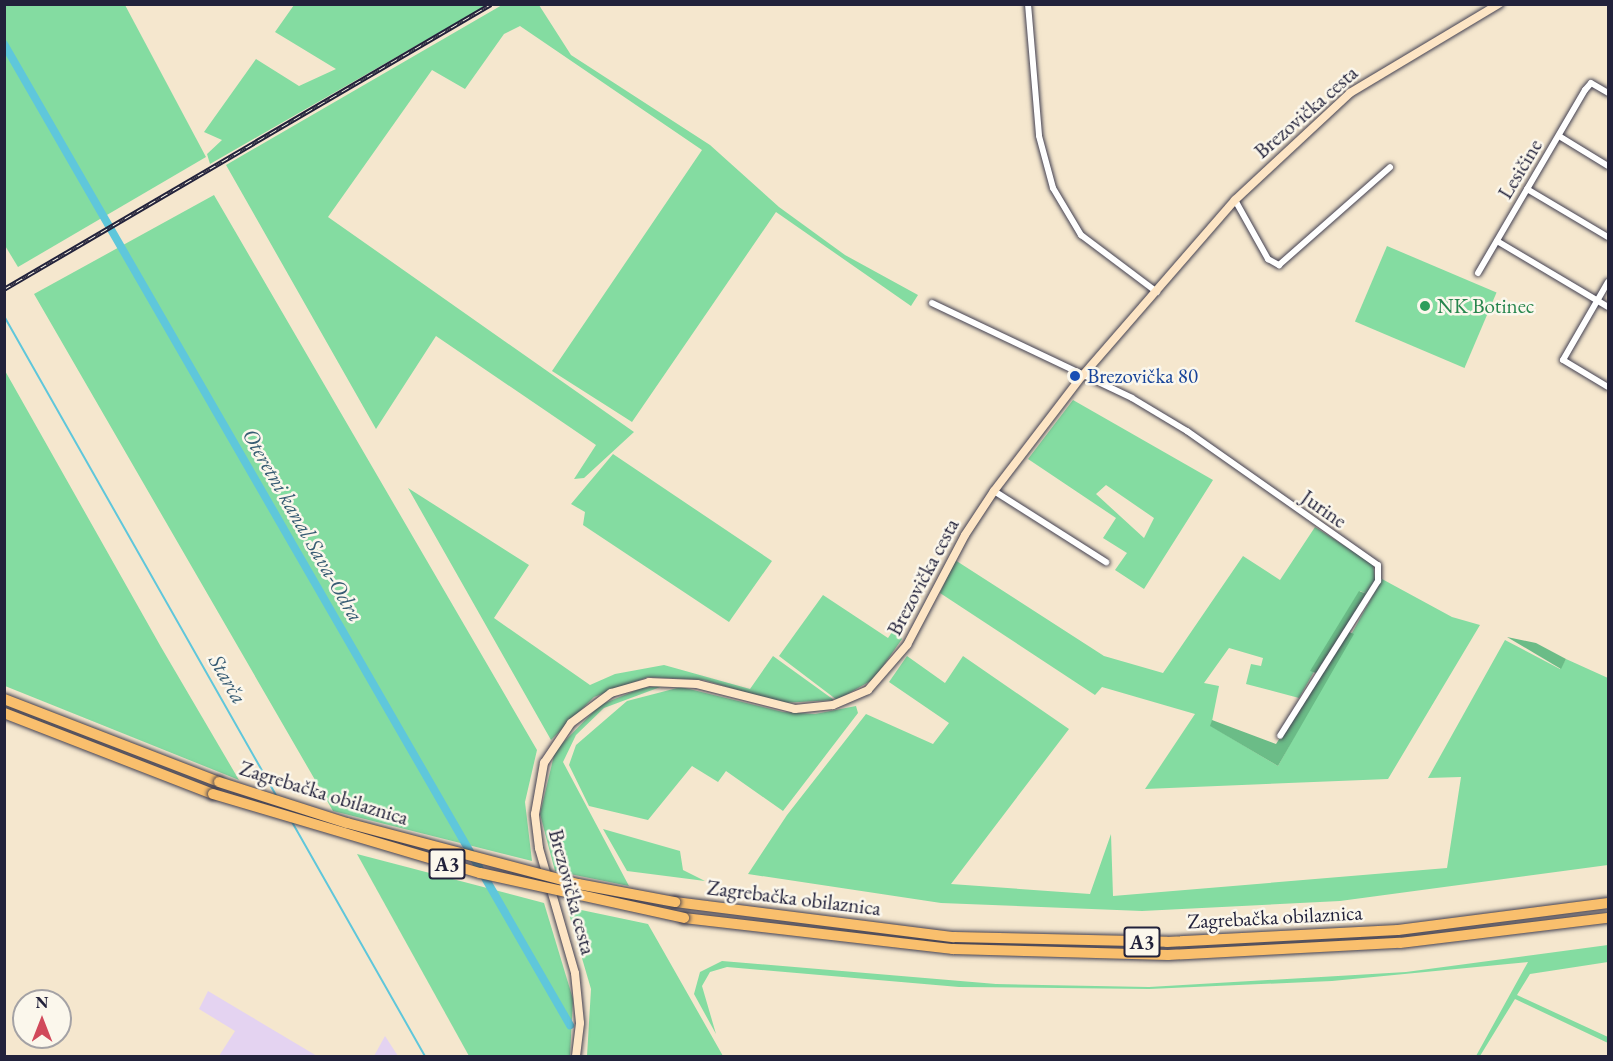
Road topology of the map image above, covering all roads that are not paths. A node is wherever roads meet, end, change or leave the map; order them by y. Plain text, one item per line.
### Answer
1 (1028, 4) edge
2 (1499, 4) edge
3 (1608, 93) edge
4 (1559, 136) junction
5 (1608, 166) edge
6 (1390, 167) dead end
7 (1527, 189) junction
8 (1235, 201) junction
9 (1608, 237) edge
10 (1497, 241) junction
11 (1478, 273) dead end
12 (1608, 282) edge
13 (1156, 292) junction
14 (1598, 301) junction
15 (932, 303) dead end
16 (1608, 307) edge
17 (1082, 376) junction
18 (1608, 387) edge
19 (994, 491) junction
20 (1106, 562) dead end
21 (4, 699) edge
22 (4, 714) edge
23 (1280, 735) dead end
24 (1608, 903) edge
25 (1608, 918) edge
26 (576, 1056) edge

1 - 13 street
2 - 8 main road, Brezovička cesta
3 - 4 street, Lesičine
4 - 5 street
4 - 7 street, Lesičine
6 - 8 street
7 - 9 street
7 - 10 street, Lesičine
8 - 13 main road, Brezovička cesta
10 - 11 street, Lesičine
10 - 14 street
12 - 14 street
13 - 17 main road, Brezovička cesta
14 - 16 street
14 - 18 street
15 - 17 street
17 - 19 main road, Brezovička cesta
17 - 23 street, Jurine
19 - 20 street
19 - 26 main road, Brezovička cesta
21 - 24 highway, Zagrebačka obilaznica / A3, bridge
22 - 25 highway, Zagrebačka obilaznica / A3, bridge

